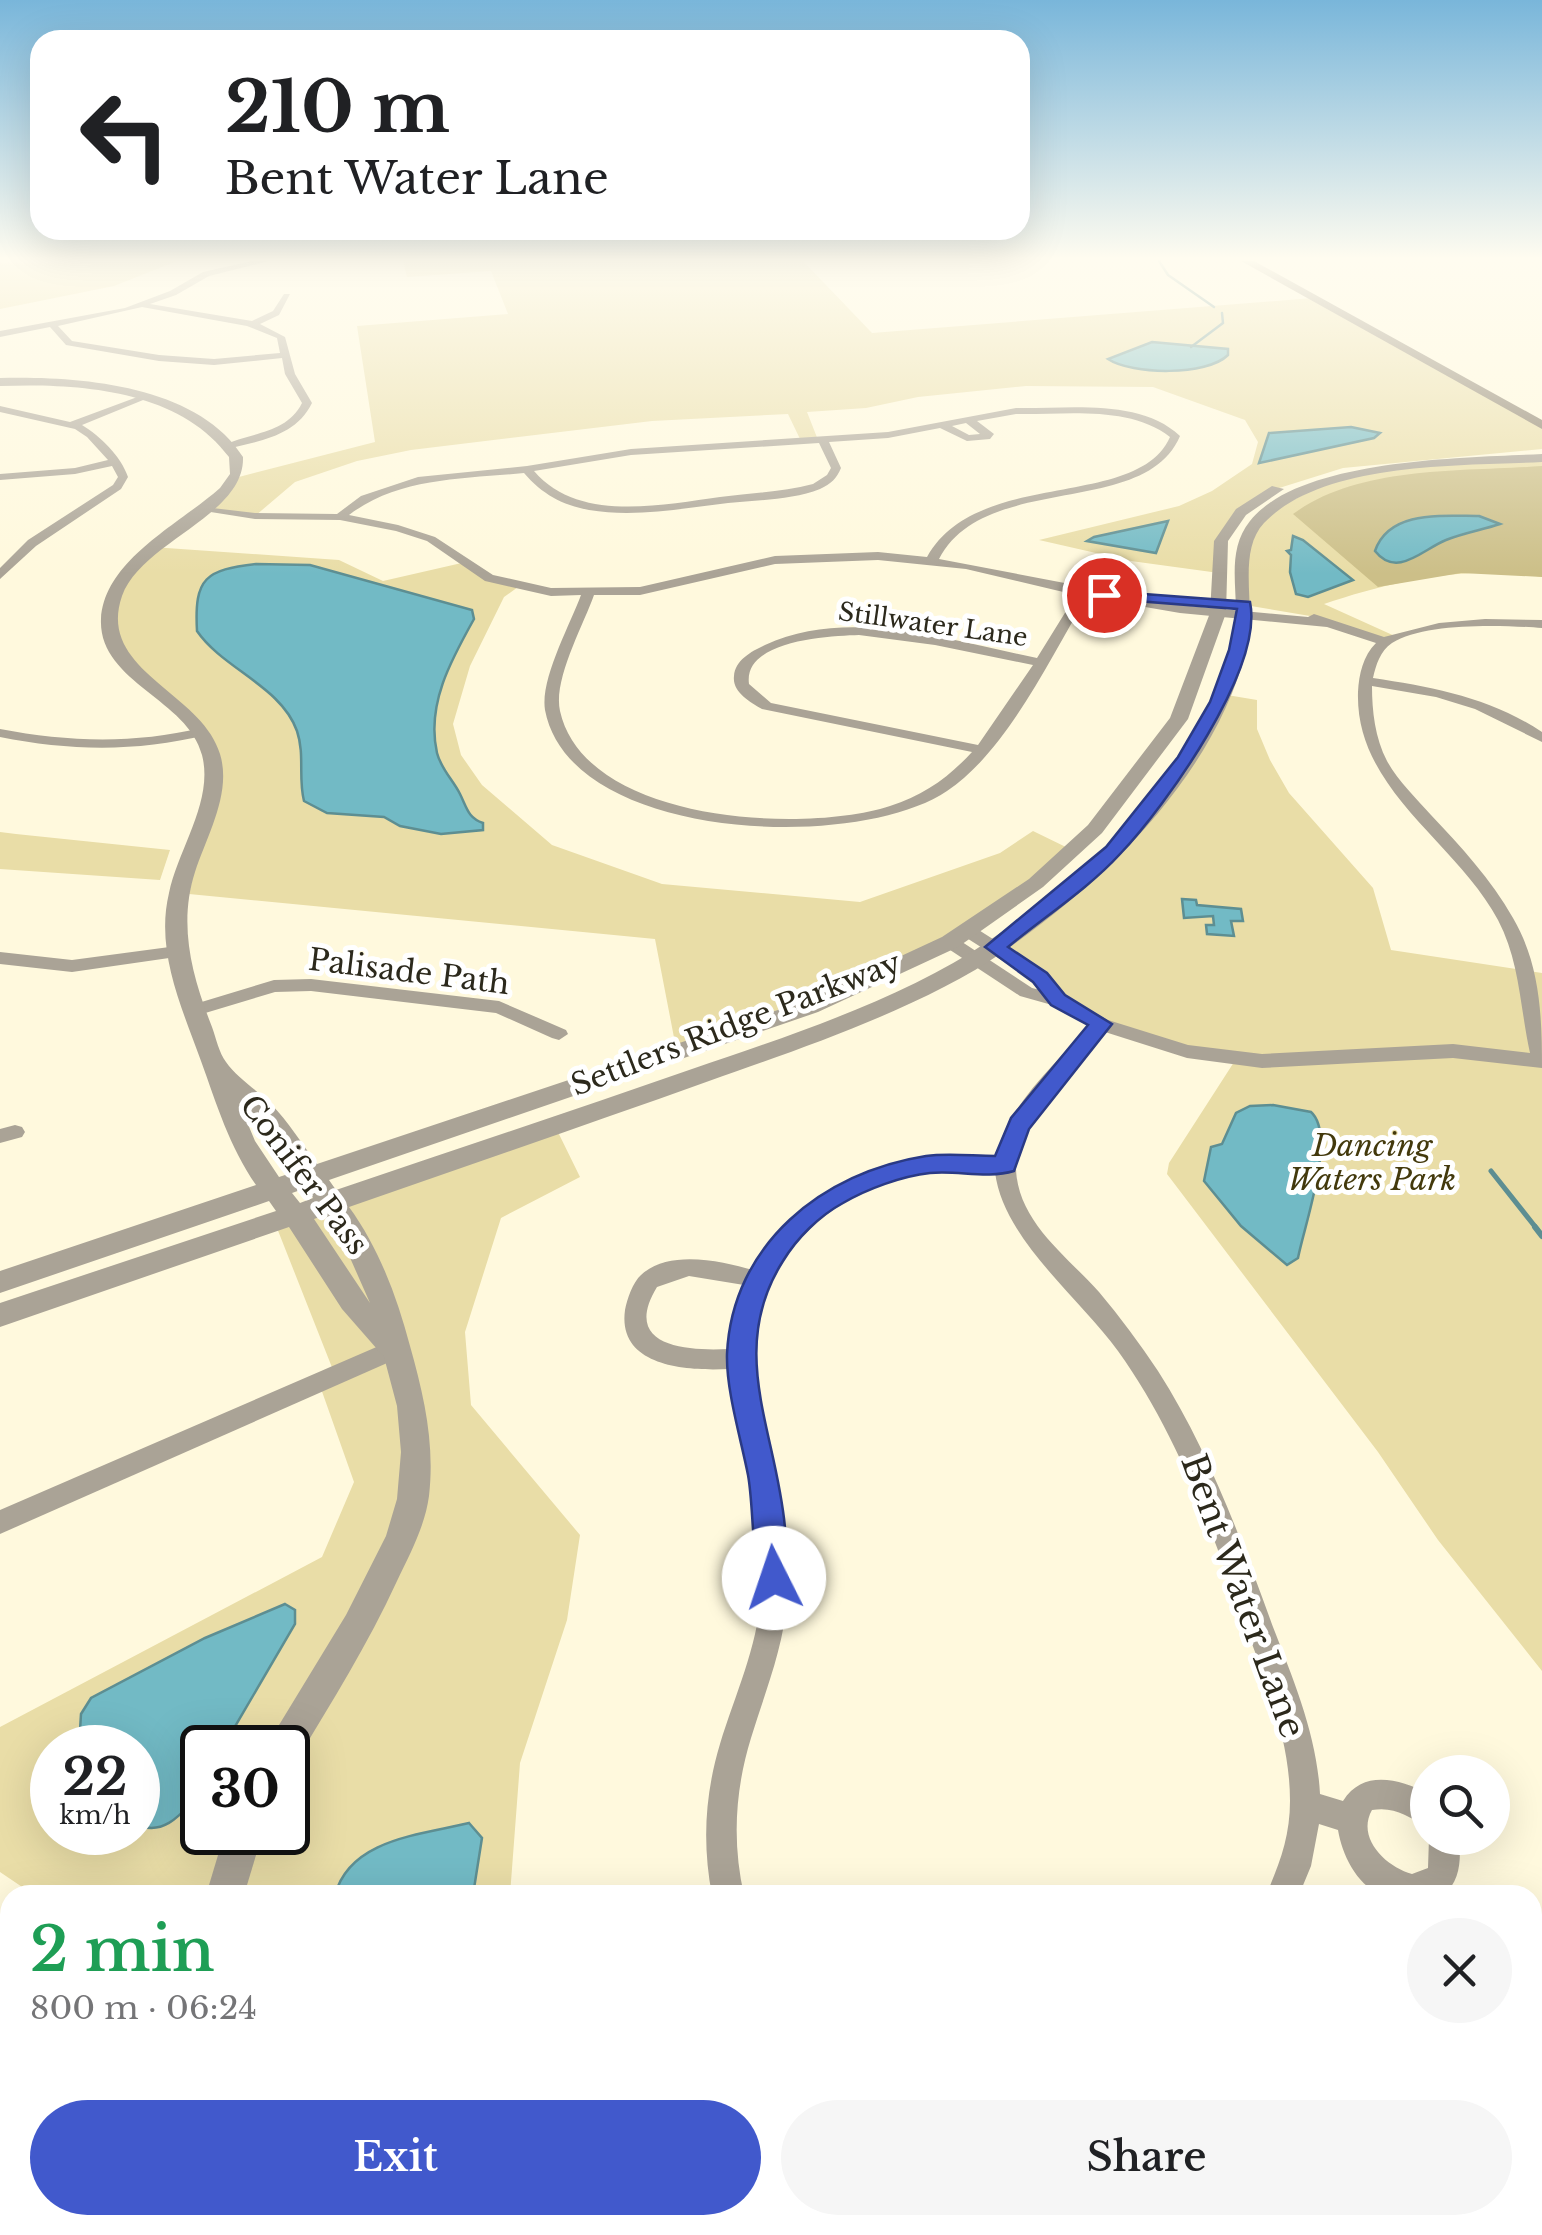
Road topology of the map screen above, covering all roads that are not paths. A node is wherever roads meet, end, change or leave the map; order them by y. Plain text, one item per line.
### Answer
1 (287, 365) edge
2 (1434, 365) edge
3 (0, 382) edge
4 (143, 398) junction
5 (0, 410) edge
6 (967, 419) junction
7 (940, 424) junction
8 (72, 425) junction
9 (1542, 425) edge
10 (823, 440) junction
11 (227, 446) junction
12 (1542, 450) edge
13 (1542, 458) edge
14 (115, 462) junction
15 (527, 469) junction
16 (0, 477) edge
17 (204, 510) junction
18 (340, 517) junction
19 (932, 560) junction
20 (0, 575) edge
21 (1084, 592) junction
22 (588, 594) junction
23 (1218, 609) junction
24 (1245, 610) junction
25 (1542, 624) edge
26 (1384, 642) junction
27 (1039, 662) junction
28 (1368, 680) junction
29 (202, 732) junction
30 (0, 733) edge
31 (1542, 738) edge
32 (983, 750) junction
33 (958, 936) junction
34 (995, 947) junction
35 (177, 952) junction
36 (0, 958) edge
37 (974, 959) junction
38 (1058, 1000) junction
39 (192, 1011) junction
40 (1101, 1024) junction
41 (559, 1034) dead end
42 (1542, 1061) edge
43 (216, 1067) junction
44 (1005, 1164) junction
45 (311, 1179) junction
46 (277, 1190) junction
47 (332, 1204) junction
48 (296, 1216) junction
49 (757, 1280) junction
50 (0, 1282) edge
51 (0, 1315) edge
52 (395, 1349) junction
53 (740, 1358) junction
54 (0, 1522) edge
55 (297, 1725) edge
56 (1410, 1798) edge
57 (1305, 1805) junction
58 (1352, 1819) junction
59 (237, 1855) edge
60 (1448, 1855) edge
61 (228, 1885) edge
62 (727, 1885) edge
63 (1286, 1885) edge
64 (1393, 1885) edge
65 (1432, 1885) edge

1 - 11 street
2 - 9 main road
3 - 4 street
4 - 8 street
4 - 11 street
5 - 8 street
6 - 7 street
6 - 7 street
6 - 19 street
7 - 10 street
8 - 14 street
10 - 15 street
10 - 15 street
11 - 17 street
12 - 23 street, Settlers Ridge Parkway
13 - 24 street, Settlers Ridge Parkway
14 - 16 street
14 - 20 street
15 - 18 street
17 - 18 street
17 - 29 street
18 - 22 street
19 - 21 street
19 - 22 street
21 - 23 street
21 - 27 street
22 - 32 street
23 - 24 street
23 - 33 street, Settlers Ridge Parkway
24 - 26 street
24 - 34 street, Settlers Ridge Parkway
25 - 26 street
26 - 28 street
27 - 32 street
27 - 32 street, Stillwater Lane
28 - 31 street
28 - 42 street
29 - 30 street
29 - 35 street, Conifer Pass
33 - 34 street
33 - 37 street
33 - 45 street, Settlers Ridge Parkway
34 - 37 street, Settlers Ridge Parkway
34 - 38 street
35 - 36 street
35 - 39 street, Conifer Pass
37 - 38 street
37 - 47 street, Settlers Ridge Parkway
38 - 40 street
39 - 41 street, Palisade Path
39 - 43 street, Conifer Pass
40 - 42 street
40 - 44 street
43 - 45 street, Conifer Pass
43 - 46 street, Conifer Pass
44 - 49 street
44 - 57 street, Bent Water Lane
45 - 46 street, Settlers Ridge Parkway
45 - 47 street, Conifer Pass
46 - 48 street, Conifer Pass
46 - 50 street, Settlers Ridge Parkway
47 - 48 street, Settlers Ridge Parkway
47 - 52 street, Conifer Pass
48 - 51 street, Settlers Ridge Parkway
48 - 52 street, Conifer Pass
49 - 53 street
49 - 53 street
52 - 54 street
52 - 55 street, Conifer Pass
53 - 62 street
56 - 58 street
57 - 58 street
57 - 63 street, Bent Water Lane
58 - 64 street
59 - 61 street
60 - 65 street

